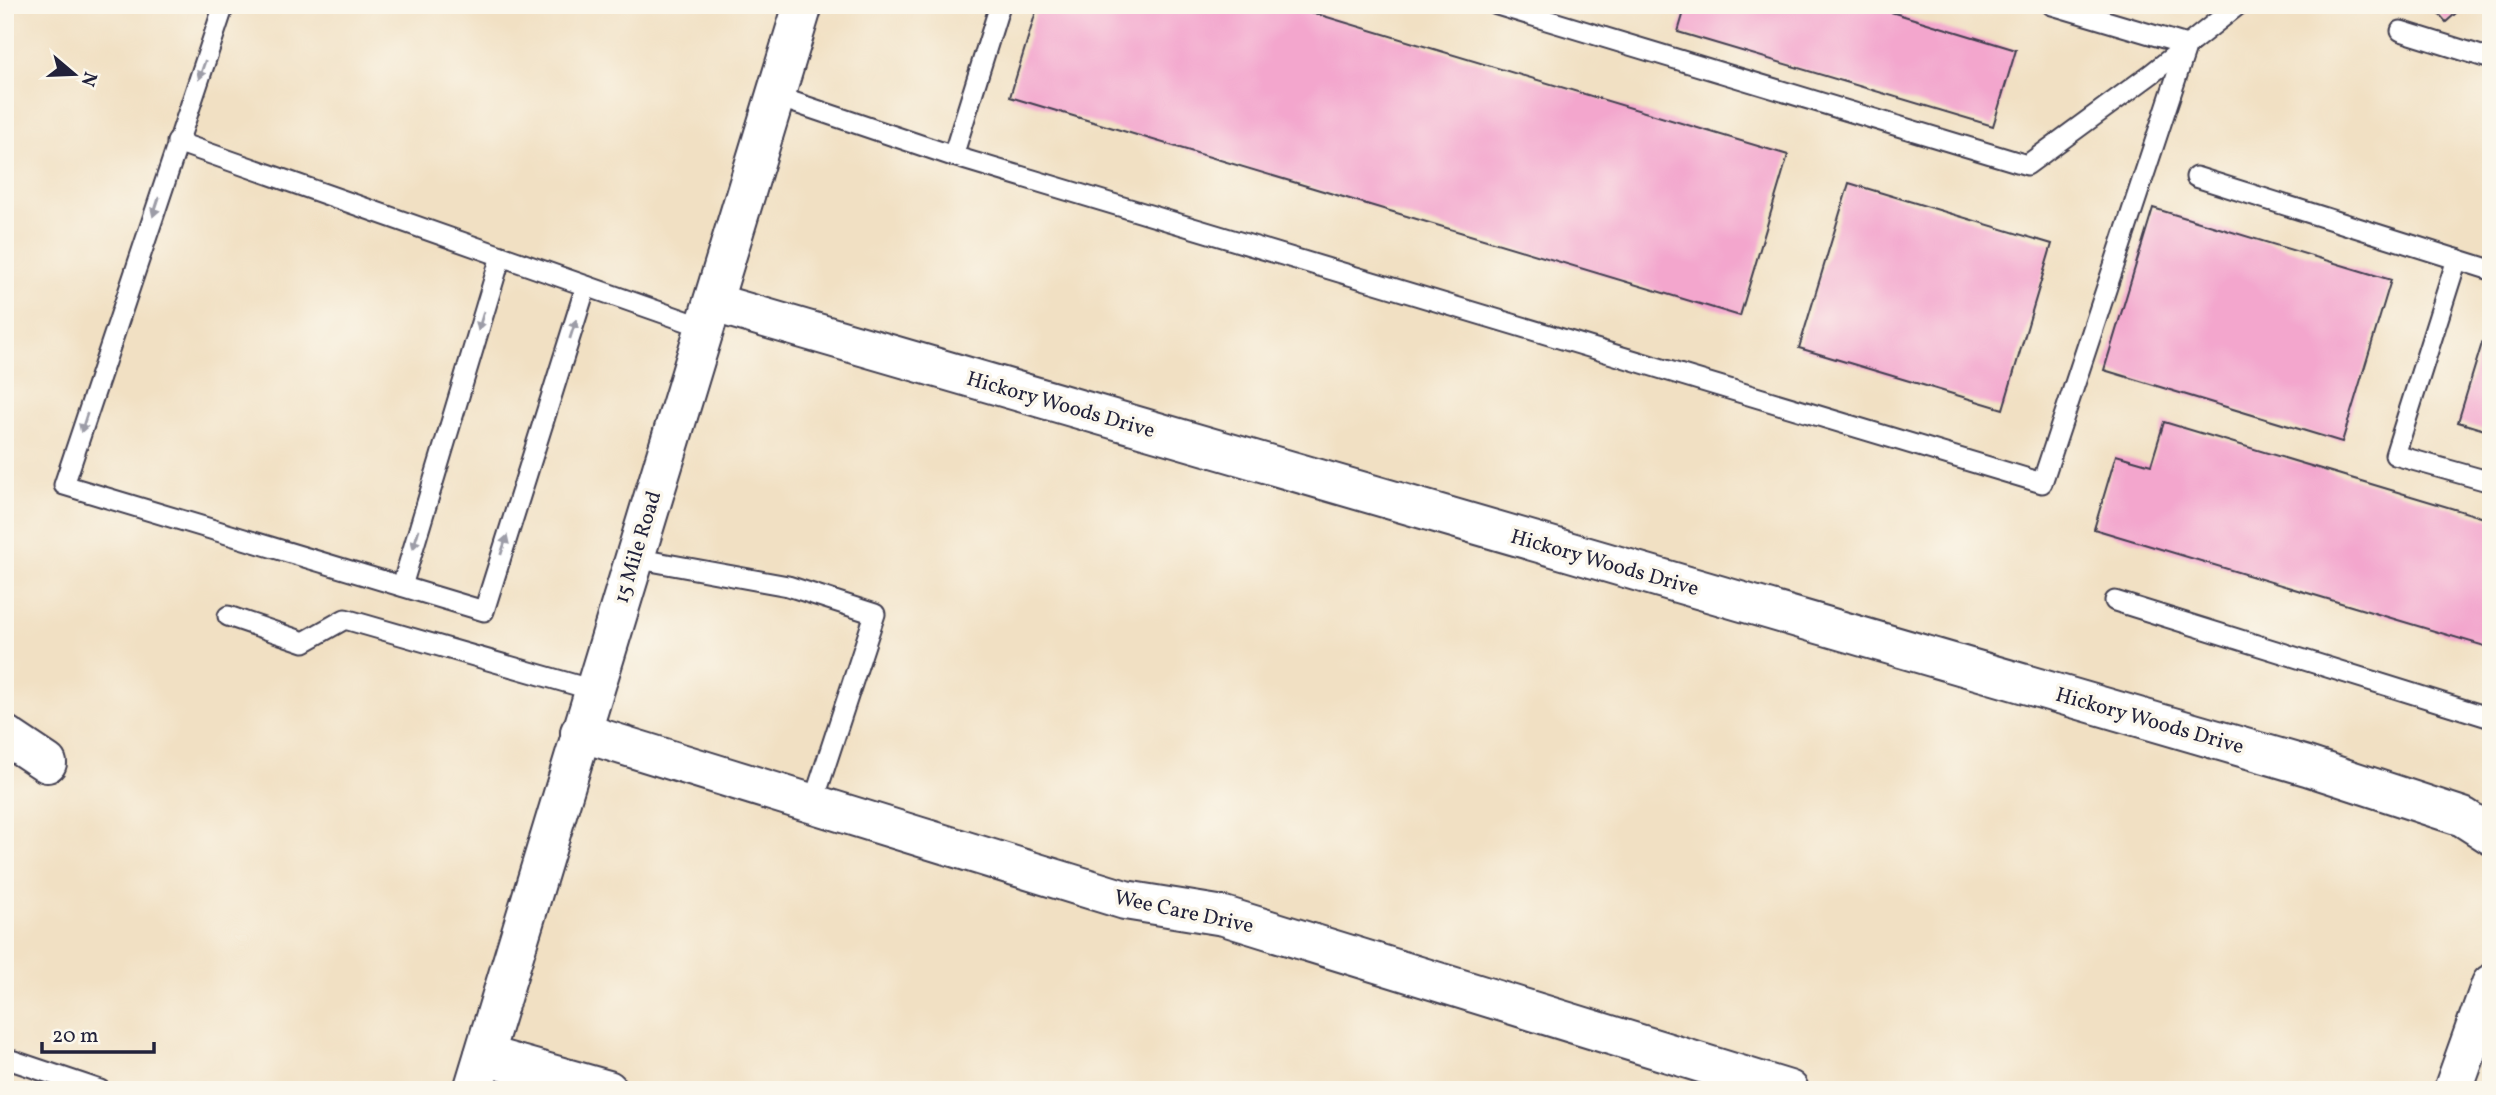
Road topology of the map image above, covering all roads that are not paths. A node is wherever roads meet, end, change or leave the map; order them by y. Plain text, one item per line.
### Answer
1 (224, 5) edge
2 (803, 5) edge
3 (1000, 5) edge
4 (1497, 5) edge
5 (2052, 5) edge
6 (2238, 5) edge
7 (2401, 31) dead end
8 (2187, 45) junction
9 (2491, 59) edge
10 (775, 96) junction
11 (177, 142) junction
12 (953, 156) junction
13 (2196, 177) dead end
14 (501, 256) junction
15 (2457, 259) junction
16 (2491, 270) edge
17 (586, 286) junction
18 (710, 315) junction
19 (2491, 481) edge
20 (634, 558) junction
21 (402, 586) junction
22 (2115, 601) dead end
23 (228, 616) dead end
24 (593, 690) junction
25 (2491, 718) edge
26 (580, 732) junction
27 (5, 735) edge
28 (47, 764) dead end
29 (813, 803) junction
30 (2491, 835) edge
31 (2491, 984) edge
32 (5, 1058) edge
33 (478, 1072) edge
34 (100, 1090) edge
35 (608, 1090) edge
36 (1789, 1090) edge
37 (2453, 1090) edge

1 -> 11 lane
2 - 10 street, 15 Mile Road
3 - 12 lane
4 - 8 lane
5 - 8 lane
6 - 8 lane
7 - 9 lane
8 - 12 lane
10 - 12 lane
10 - 18 street, 15 Mile Road
11 - 14 lane
11 -> 21 lane
13 - 15 lane
14 - 17 lane
14 -> 21 lane
15 - 16 lane
15 - 19 lane
17 - 18 lane
21 -> 17 lane
18 - 20 street, 15 Mile Road
18 - 30 street, Hickory Woods Drive
20 - 24 street, 15 Mile Road
20 - 29 lane
22 - 25 lane
23 - 24 lane
24 - 26 street, 15 Mile Road
26 - 29 street, Wee Care Drive
26 - 33 street, 15 Mile Road
27 - 28 street
29 - 36 street, Wee Care Drive
31 - 37 street
32 - 34 lane
33 - 35 street

